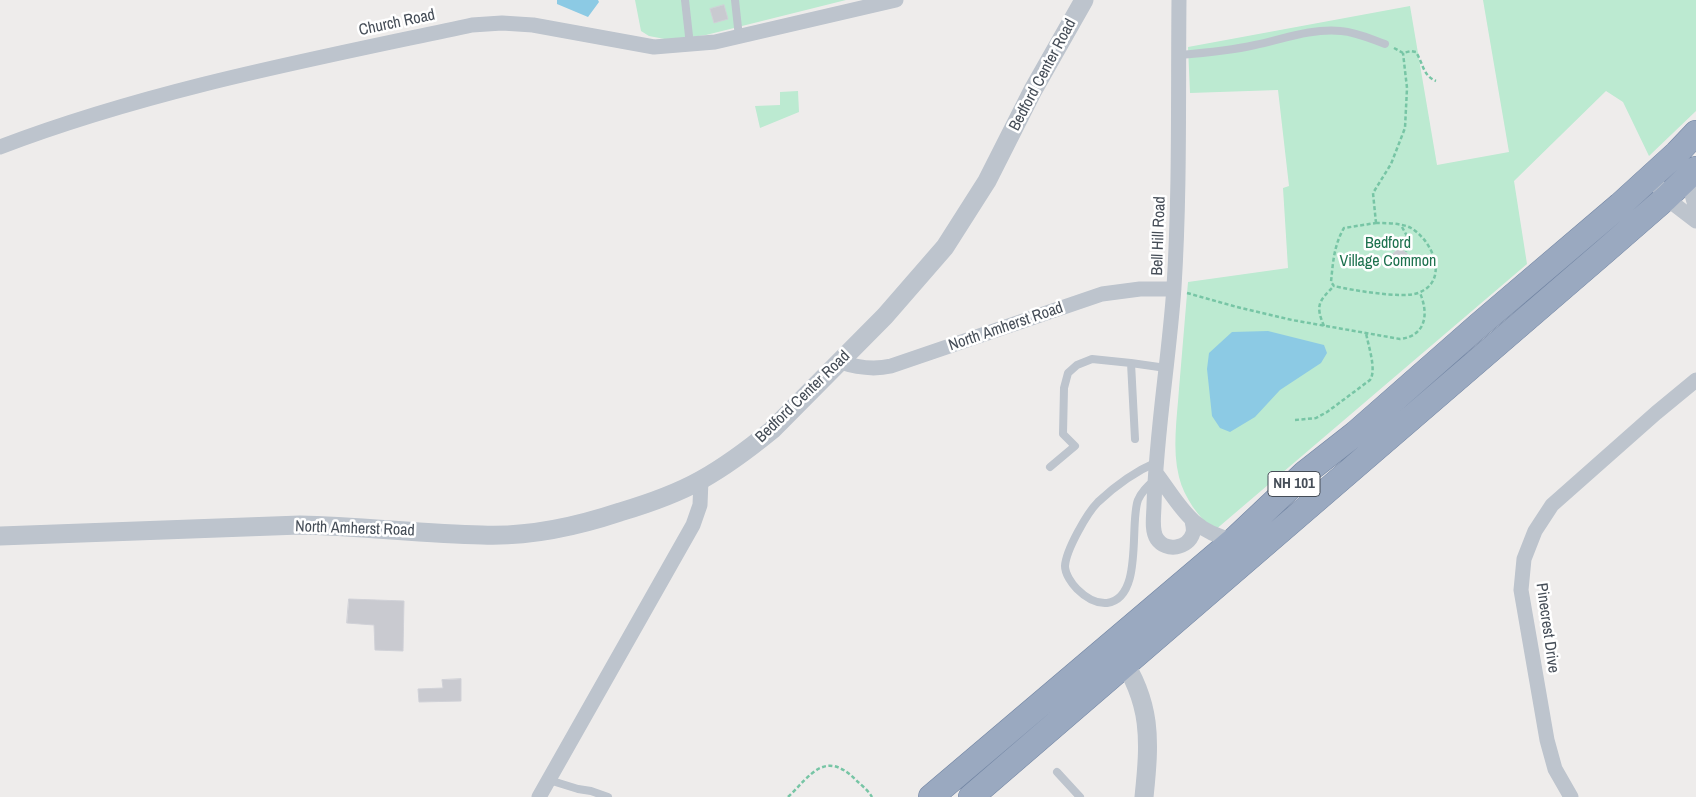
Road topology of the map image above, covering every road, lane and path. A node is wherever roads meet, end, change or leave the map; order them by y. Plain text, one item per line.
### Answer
1 (685, 0) edge
2 (896, 0) edge
3 (1084, 0) edge
4 (1179, 0) edge
5 (736, 2) edge
6 (739, 36) junction
7 (1385, 44) joint
8 (690, 45) junction
9 (1403, 53) junction
10 (1179, 55) junction
11 (1436, 81) dead end
12 (1696, 134) edge
13 (0, 147) edge
14 (1694, 171) edge
15 (1652, 176) junction
16 (1666, 198) junction
17 (1696, 209) edge
18 (1696, 221) edge
19 (1376, 223) junction
20 (1401, 225) junction
21 (1406, 252) dead end
22 (1334, 286) junction
23 (1174, 289) junction
24 (1419, 293) junction
25 (1324, 326) junction
26 (1366, 333) junction
27 (840, 362) junction
28 (1131, 363) junction
29 (1166, 368) junction
30 (1696, 380) edge
31 (1295, 420) dead end
32 (1135, 439) dead end
33 (1050, 467) dead end
34 (1156, 471) junction
35 (701, 480) junction
36 (1192, 522) junction
37 (0, 536) edge
38 (1234, 540) junction
39 (1111, 643) junction
40 (1126, 665) junction
41 (1057, 772) dead end
42 (549, 780) junction
43 (936, 796) edge
44 (539, 797) edge
45 (608, 797) edge
46 (788, 797) edge
47 (872, 797) edge
48 (971, 797) edge
49 (1080, 797) edge
50 (1144, 797) edge
51 (1570, 797) edge

1 - 8 lane
2 - 6 street, Church Road
3 - 27 street, Bedford Center Road
4 - 10 street, Bell Hill Road
5 - 6 lane
6 - 8 street, Church Road
7 - 9 path
7 - 10 lane
8 - 13 street, Church Road
9 - 11 path
9 - 19 path
10 - 23 street, Bell Hill Road
12 - 15 highway, NH 101
14 - 16 highway, NH 101
14 - 17 street
15 - 16 street
15 - 38 highway, NH 101
16 - 18 street
16 - 40 highway, NH 101
19 - 20 path
19 - 22 path
20 - 21 path
20 - 24 path
22 - 24 path
22 - 25 path
23 - 25 path
23 - 27 street, North Amherst Road
23 - 29 street, Bell Hill Road
24 - 26 path
25 - 26 path
26 - 31 path
27 - 35 street, Bedford Center Road
28 - 29 lane
28 - 32 lane
28 - 33 lane
29 - 34 street, Bell Hill Road
30 - 51 street, Pinecrest Drive
34 - 34 lane
34 - 36 street
34 - 36 street, Bell Hill Road
35 - 37 street, North Amherst Road
35 - 42 street
36 - 38 street
38 - 39 highway, NH 101
39 - 40 street
39 - 43 highway, NH 101
40 - 48 highway, NH 101
40 - 50 street
41 - 49 lane
42 - 44 street
42 - 45 lane
46 - 47 path

